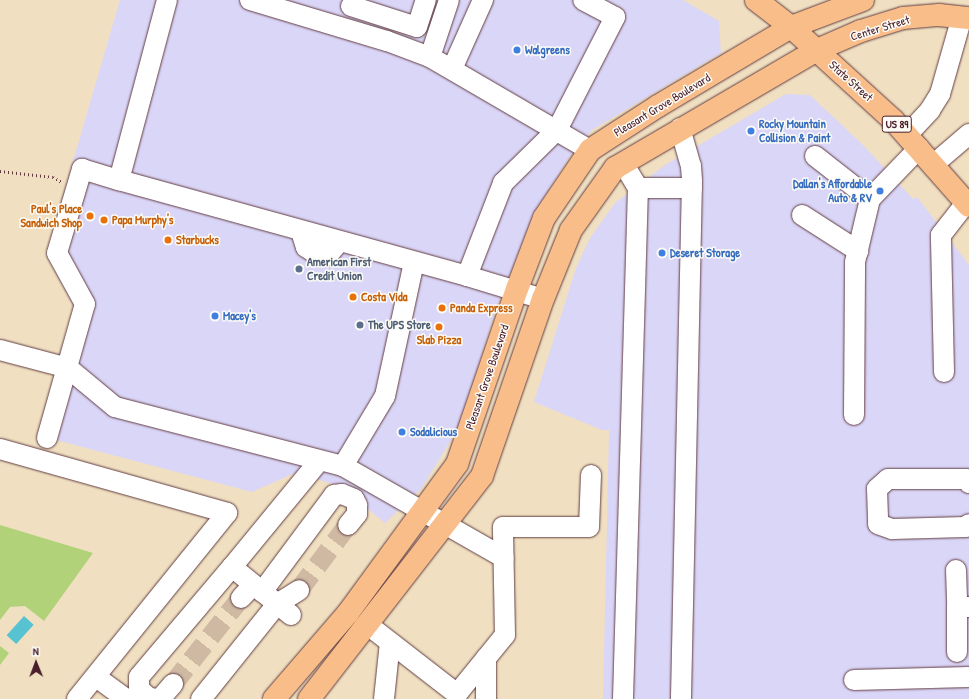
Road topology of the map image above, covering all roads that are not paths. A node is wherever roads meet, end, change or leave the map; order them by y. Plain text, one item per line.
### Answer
1 (167, 0) edge
2 (250, 0) edge
3 (426, 0) edge
4 (449, 0) edge
5 (484, 0) edge
6 (584, 0) edge
7 (756, 0) edge
8 (864, 0) edge
9 (352, 3) edge
10 (299, 7) edge
11 (965, 17) edge
12 (791, 27) junction
13 (345, 28) junction
14 (817, 50) junction
15 (430, 57) junction
16 (452, 69) junction
17 (680, 128) junction
18 (557, 130) junction
19 (969, 134) edge
20 (913, 141) junction
21 (590, 150) junction
22 (814, 156) dead end
23 (623, 163) junction
24 (934, 164) junction
25 (119, 180) junction
26 (638, 188) junction
27 (692, 188) junction
28 (870, 199) junction
29 (968, 205) edge
30 (802, 215) dead end
31 (858, 251) junction
32 (414, 262) junction
33 (466, 276) junction
34 (517, 289) junction
35 (543, 298) junction
36 (0, 350) edge
37 (62, 367) junction
38 (944, 372) dead end
39 (854, 415) dead end
40 (47, 438) dead end
41 (0, 449) edge
42 (319, 461) junction
43 (343, 466) junction
44 (591, 475) dead end
45 (969, 483) edge
46 (424, 511) junction
47 (445, 523) junction
48 (348, 525) tunnel mouth
49 (968, 530) edge
50 (504, 558) junction
51 (232, 567) junction
52 (956, 570) dead end
53 (299, 590) tunnel mouth
54 (252, 592) junction
55 (963, 607) edge
56 (284, 609) junction
57 (368, 625) junction
58 (390, 642) junction
59 (957, 652) dead end
60 (486, 658) junction
61 (969, 677) edge
62 (854, 680) dead end
63 (173, 684) tunnel mouth
64 (90, 691) edge
65 (126, 699) edge
66 (159, 699) edge
67 (201, 699) edge
68 (274, 699) edge
69 (309, 699) edge
70 (384, 699) edge
71 (486, 699) edge
72 (623, 699) edge
73 (681, 699) edge

1 - 25 street
2 - 10 street
3 - 9 street
4 - 15 street
5 - 16 street
6 - 18 street
7 - 12 main road, State Street / US 89
8 - 12 main road
9 - 13 street
10 - 13 street
11 - 14 main road, Center Street
11 - 20 street
12 - 14 main road, State Street / US 89
12 - 21 main road, Pleasant Grove Boulevard
13 - 15 street
14 - 17 main road
14 - 20 main road, State Street / US 89
15 - 16 street
16 - 18 street
17 - 23 main road
17 - 27 street
18 - 21 street
18 - 33 street
19 - 24 street
20 - 24 main road, State Street / US 89
20 - 28 street
21 - 34 main road, Pleasant Grove Boulevard
22 - 28 street
23 - 26 street
23 - 35 main road
24 - 29 main road, State Street / US 89
25 - 32 street
25 - 37 street
26 - 27 street
26 - 72 street
27 - 73 street
28 - 31 street
29 - 38 street
30 - 31 street
31 - 39 street
32 - 33 street
32 - 43 street
33 - 34 street
34 - 35 street
34 - 46 main road, Pleasant Grove Boulevard
35 - 47 main road
36 - 37 street
37 - 40 street
37 - 42 street
41 - 64 street
42 - 43 street
42 - 51 street
43 - 46 street
44 - 50 street
45 - 49 street
46 - 47 street
46 - 68 main road, Pleasant Grove Boulevard
47 - 50 street
47 - 57 main road
48 - 54 street
50 - 60 street
51 - 54 street
51 - 66 street
52 - 55 street
53 - 56 street
54 - 56 street
55 - 59 street
56 - 67 street
57 - 58 street
57 - 69 main road
58 - 60 street
58 - 70 street
60 - 71 street
61 - 62 street
63 - 66 street
64 - 65 street

